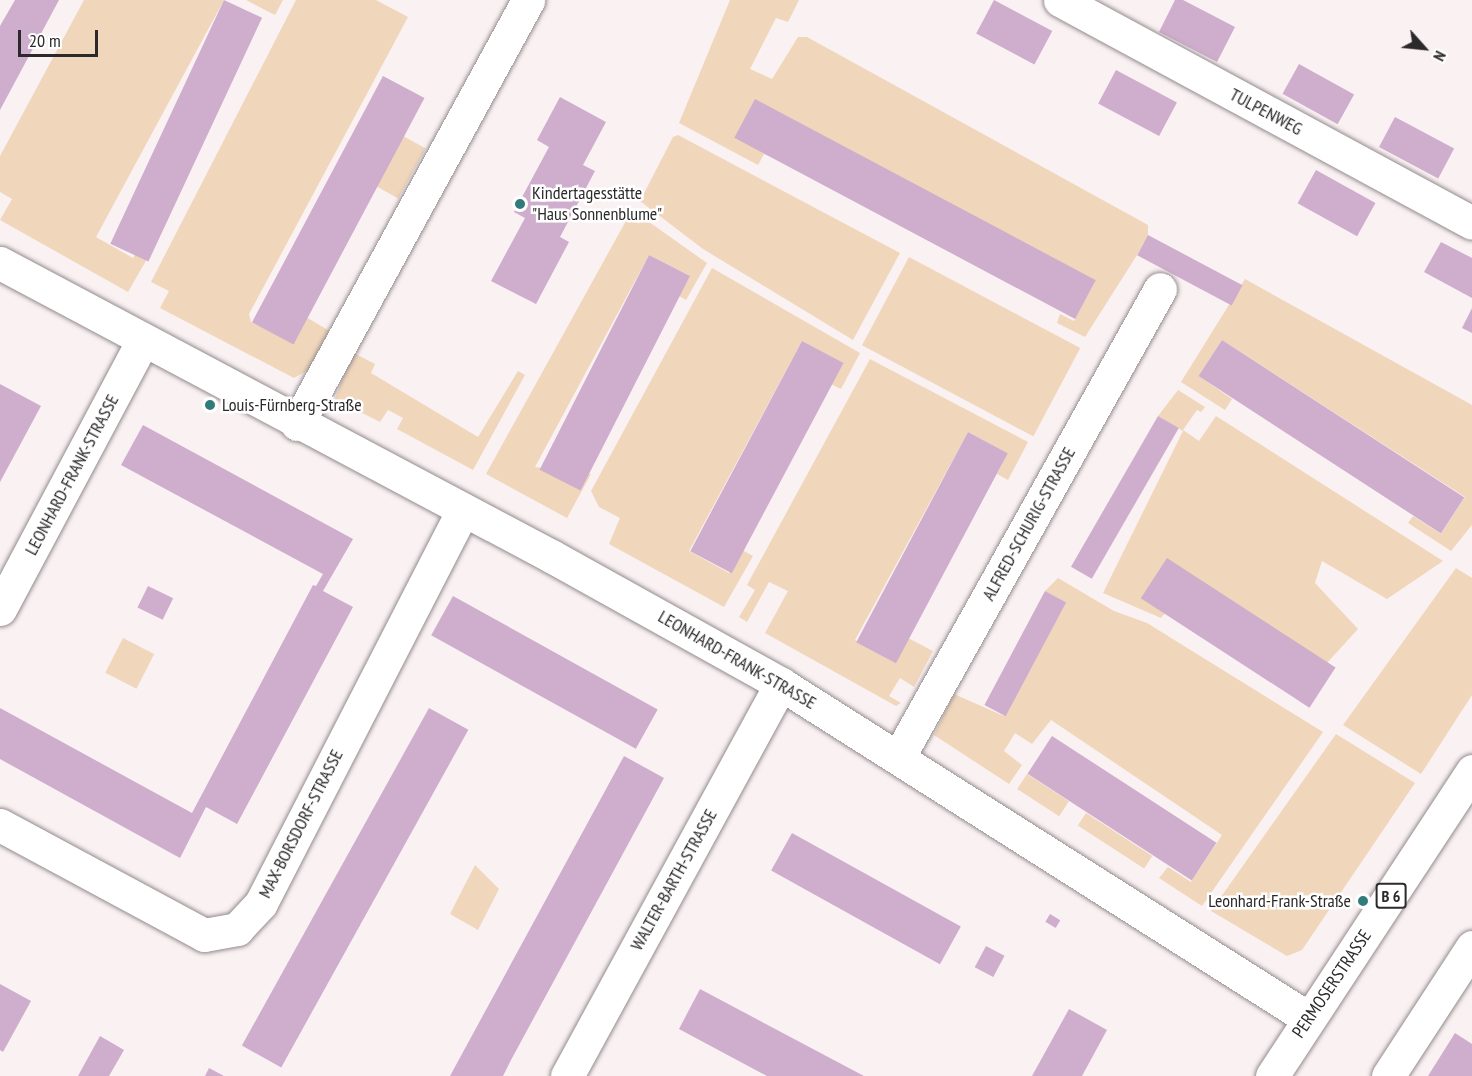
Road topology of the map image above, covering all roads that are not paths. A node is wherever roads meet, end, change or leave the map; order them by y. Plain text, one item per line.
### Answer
1 (528, 0) edge
2 (1060, 0) edge
3 (1472, 223) edge
4 (0, 263) edge
5 (1160, 289) dead end
6 (143, 340) junction
7 (297, 424) junction
8 (463, 510) junction
9 (0, 609) edge
10 (781, 684) junction
11 (898, 758) junction
12 (1472, 771) edge
13 (0, 825) edge
14 (1472, 947) edge
15 (1463, 980) edge
16 (1308, 1018) junction
17 (567, 1076) edge
18 (1272, 1076) edge
19 (1388, 1076) edge

1 - 7 street
2 - 3 street, TULPENWEG
4 - 6 street, LEONHARD-FRANK-STRASSE
5 - 11 street, ALFRED-SCHURIG-STRASSE
6 - 7 street, LEONHARD-FRANK-STRASSE
6 - 9 street, LEONHARD-FRANK-STRASSE
7 - 8 street, LEONHARD-FRANK-STRASSE
8 - 10 street, LEONHARD-FRANK-STRASSE
8 - 13 street, MAX-BORSDORF-STRASSE
10 - 11 street, LEONHARD-FRANK-STRASSE
10 - 17 street, WALTER-BARTH-STRASSE
11 - 16 street, LEONHARD-FRANK-STRASSE
12 - 16 street, PERMOSERSTRASSE / B 6
14 - 15 street
15 - 19 street
16 - 18 street, PERMOSERSTRASSE / B 6

